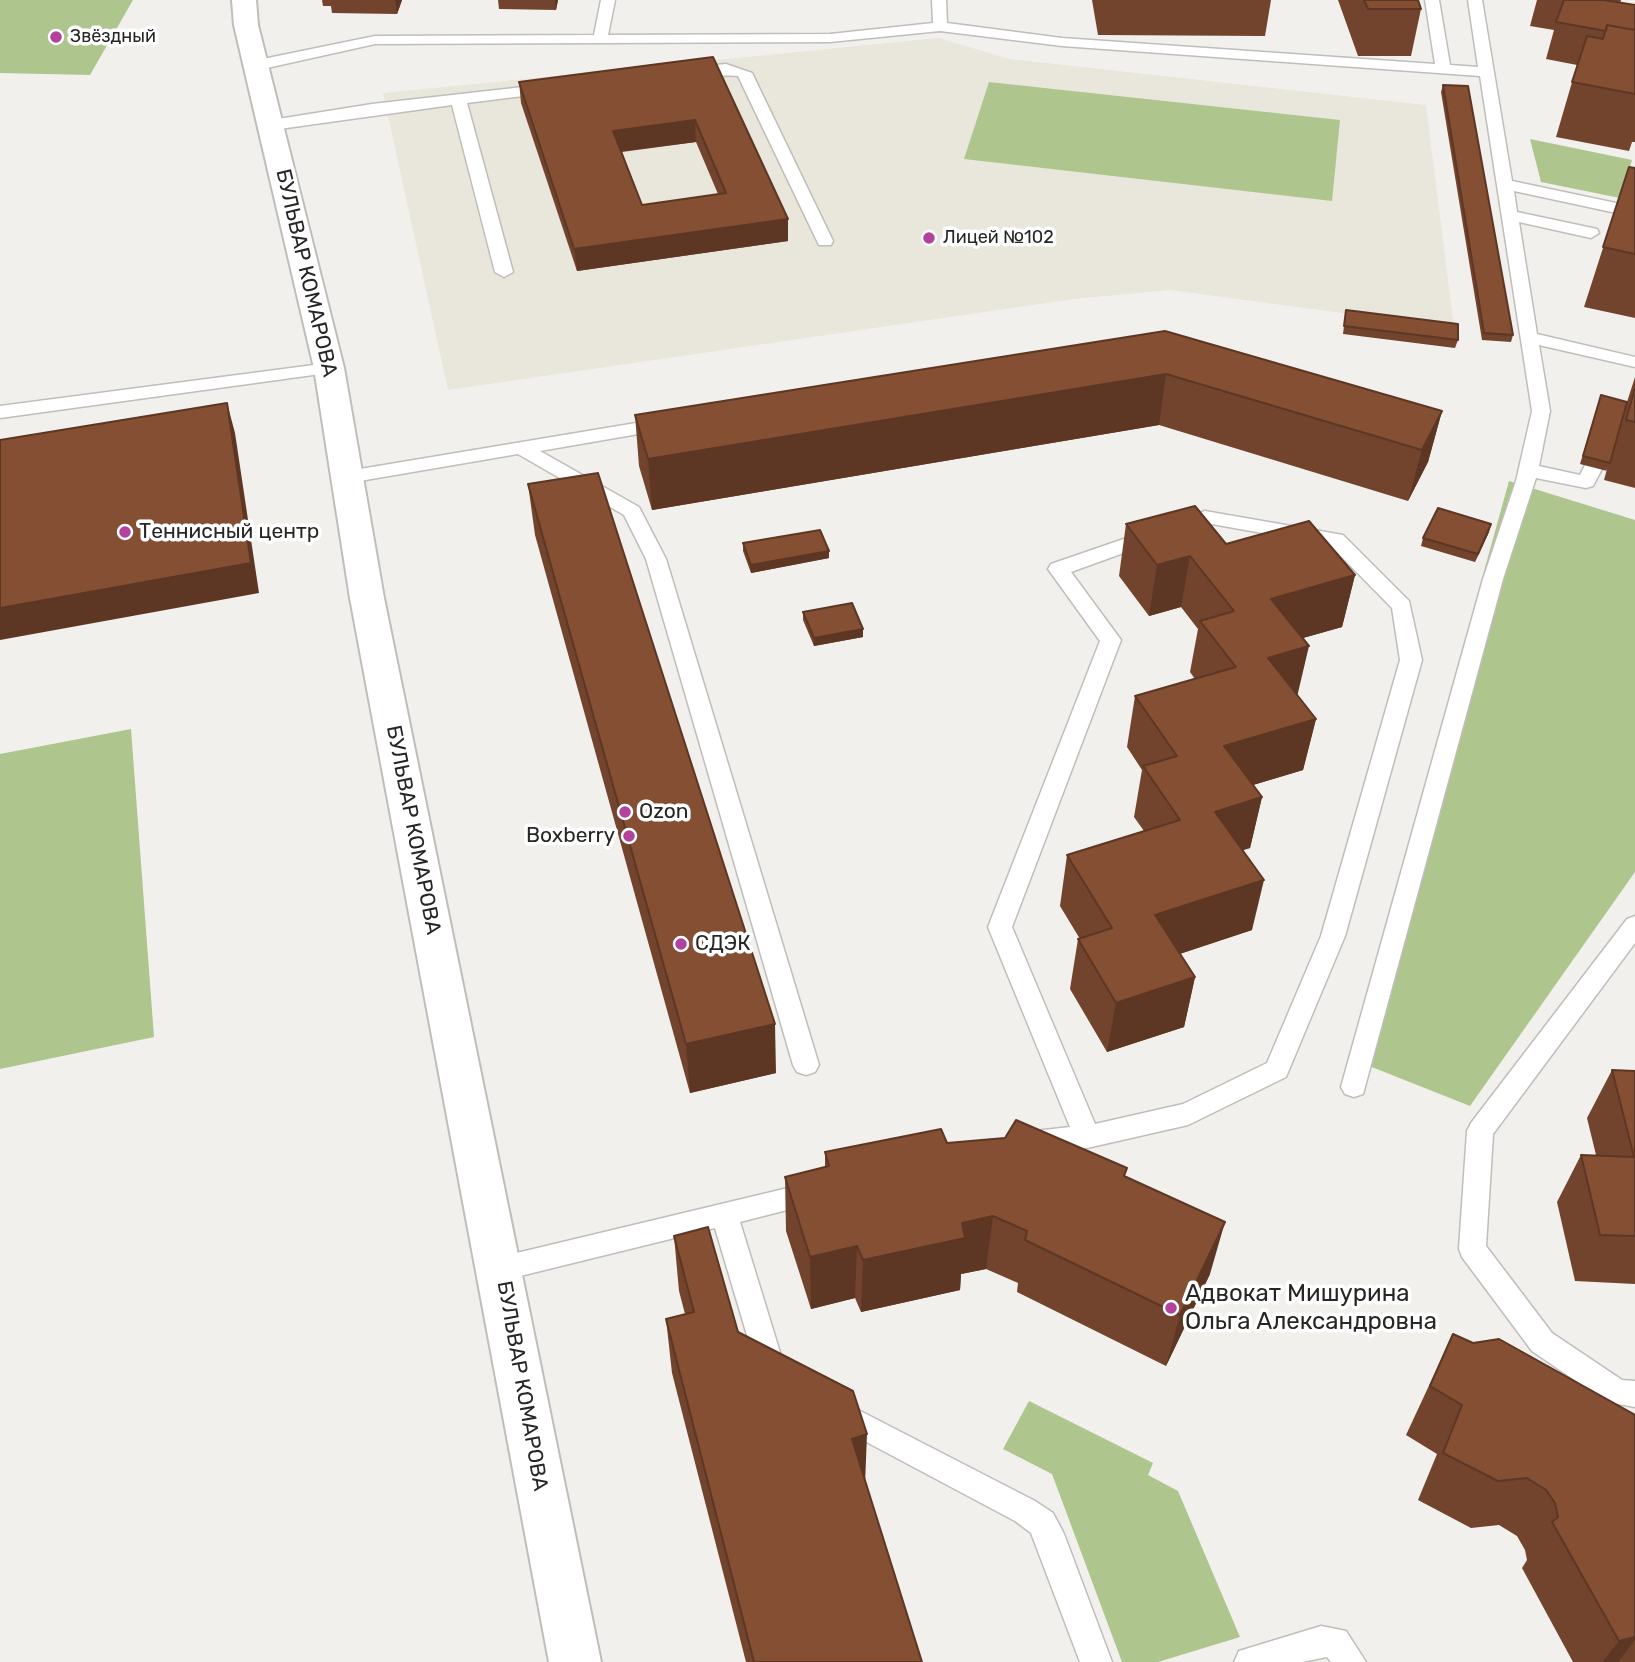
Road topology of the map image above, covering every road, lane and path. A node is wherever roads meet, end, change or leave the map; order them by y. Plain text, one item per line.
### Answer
1 (244, 0) edge
2 (608, 0) edge
3 (939, 0) edge
4 (1432, 0) edge
5 (1475, 0) edge
6 (940, 27) junction
7 (600, 39) junction
8 (258, 65) junction
9 (1443, 69) junction
10 (1486, 72) junction
11 (672, 75) edge
12 (565, 87) edge
13 (458, 99) junction
14 (272, 124) junction
15 (1504, 184) junction
16 (1635, 212) edge
17 (1509, 215) junction
18 (1591, 233) dead end
19 (825, 241) dead end
20 (504, 272) dead end
21 (1529, 337) junction
22 (1635, 362) edge
23 (329, 368) junction
24 (0, 412) edge
25 (684, 421) edge
26 (521, 448) junction
27 (1593, 467) edge
28 (1528, 470) junction
29 (348, 477) junction
30 (1635, 925) edge
31 (806, 1065) dead end
32 (1354, 1087) dead end
33 (1087, 1137) junction
34 (998, 1147) edge
35 (833, 1188) edge
36 (724, 1214) junction
37 (500, 1269) junction
38 (1635, 1394) edge
39 (575, 1662) edge
40 (1096, 1662) edge
41 (1250, 1662) edge
42 (1350, 1662) edge

1 - 8 street, БУЛЬВАР КОМАРОВА
2 - 7 lane
3 - 6 lane
4 - 9 lane
5 - 10 lane
6 - 7 lane
6 - 9 lane
7 - 8 lane
8 - 14 street, БУЛЬВАР КОМАРОВА
9 - 10 lane
10 - 15 lane
11 - 19 lane
12 - 13 lane
13 - 14 lane
13 - 20 lane
14 - 23 street, БУЛЬВАР КОМАРОВА
15 - 16 lane
15 - 17 lane
17 - 18 lane
17 - 21 lane
21 - 22 lane
21 - 28 lane
23 - 24 lane
23 - 29 street, БУЛЬВАР КОМАРОВА
25 - 26 lane
26 - 29 lane
26 - 31 lane
27 - 28 lane
28 - 32 lane
29 - 37 street, БУЛЬВАР КОМАРОВА
30 - 38 lane
33 - 33 lane
33 - 34 lane
35 - 36 lane
36 - 37 lane
36 - 40 lane
37 - 39 street, БУЛЬВАР КОМАРОВА
41 - 42 lane

